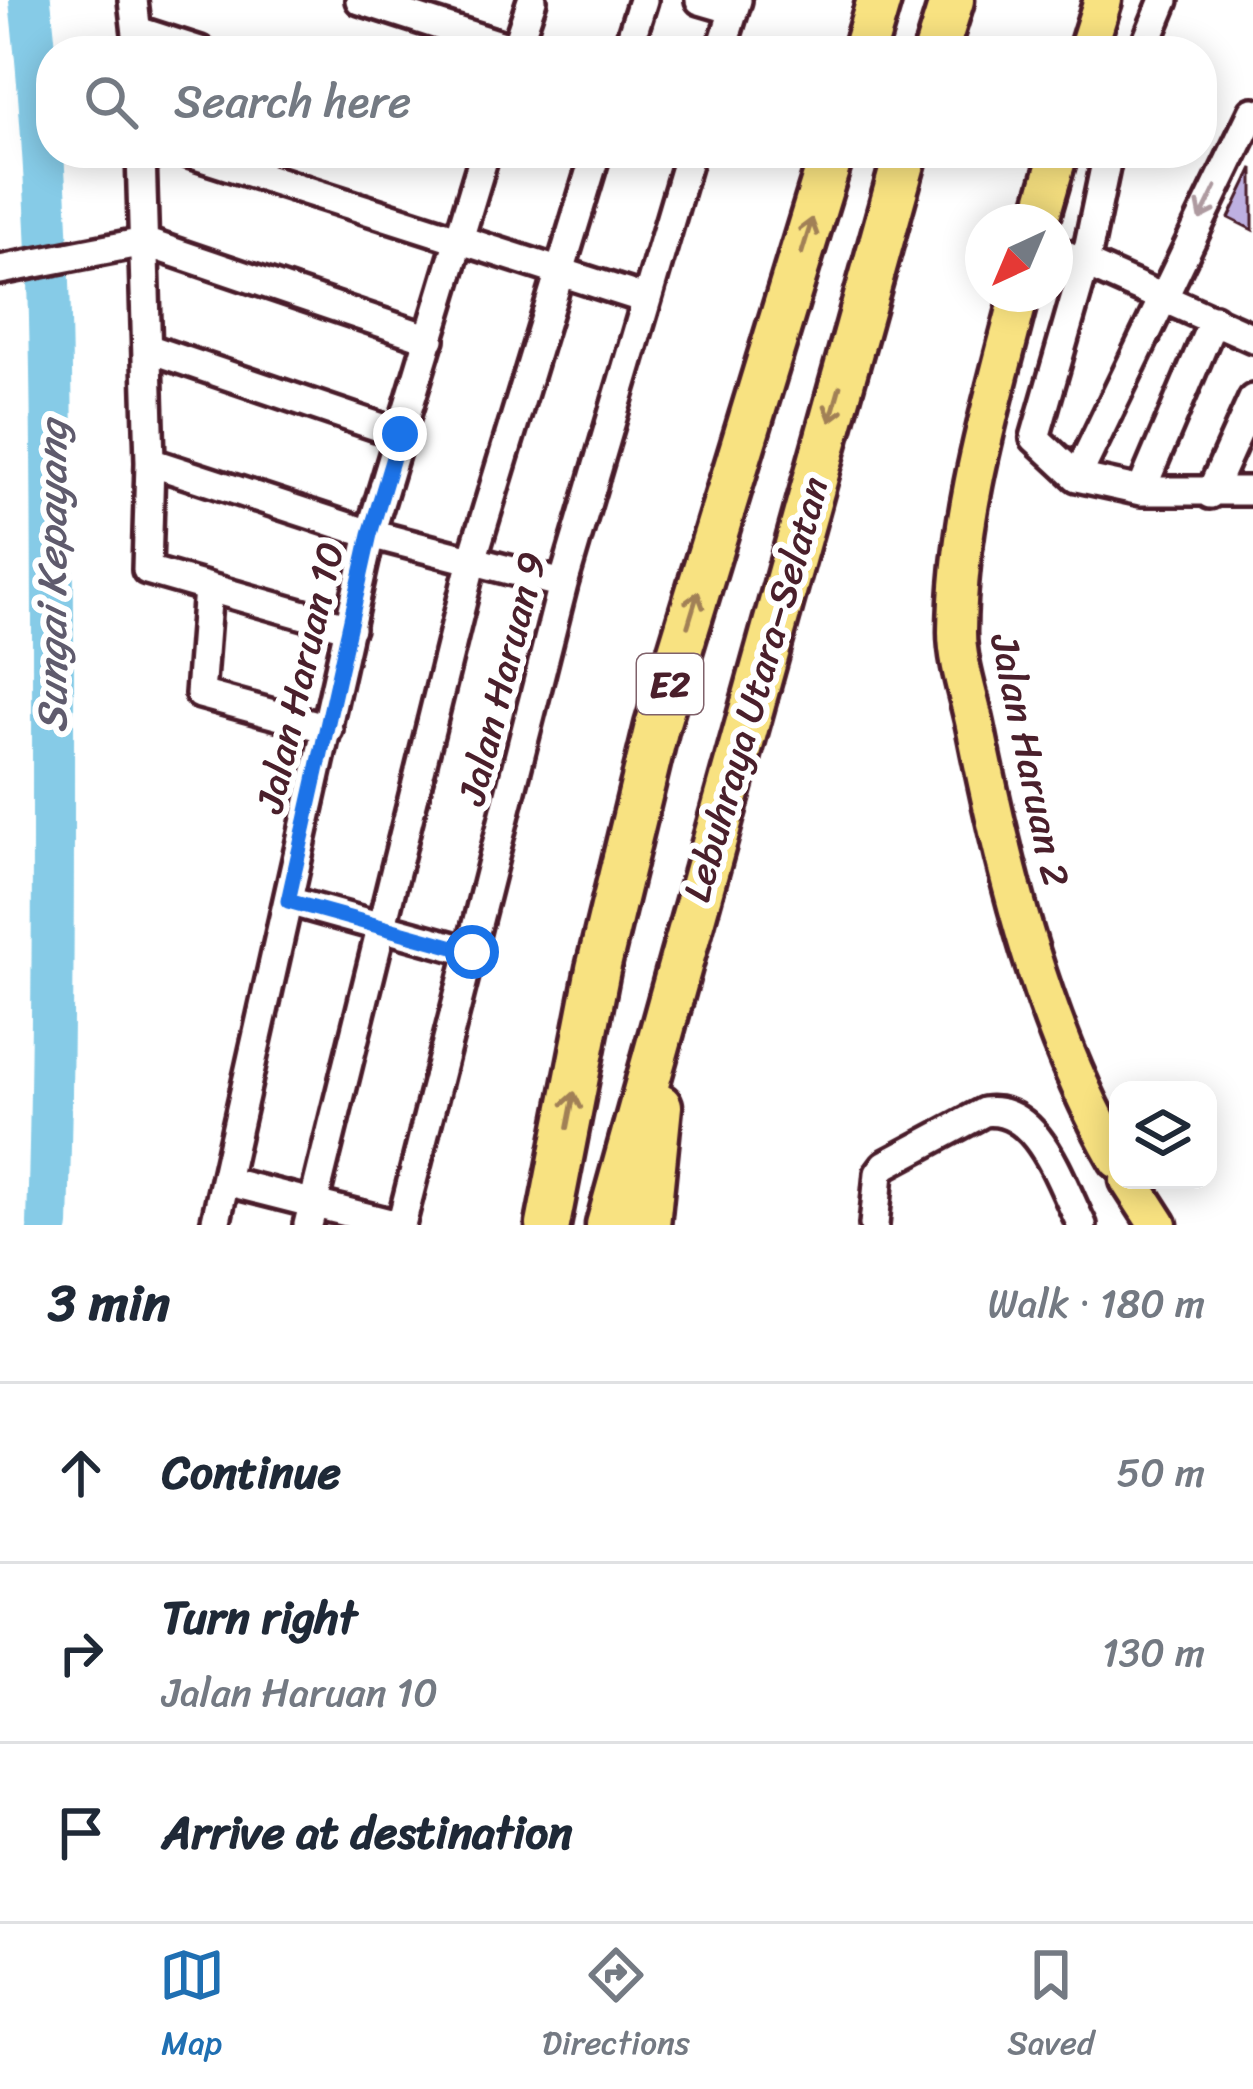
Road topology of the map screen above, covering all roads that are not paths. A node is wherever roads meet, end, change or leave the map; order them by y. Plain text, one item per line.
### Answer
1 (133, 0) edge
2 (360, 0) edge
3 (532, 0) edge
4 (643, 0) edge
5 (700, 0) edge
6 (879, 0) edge
7 (952, 0) edge
8 (1103, 0) edge
9 (1164, 0) edge
10 (735, 5) edge
11 (137, 36) edge
12 (472, 36) edge
13 (520, 36) edge
14 (632, 36) edge
15 (726, 36) edge
16 (868, 36) edge
17 (941, 36) edge
18 (1092, 36) edge
19 (1149, 36) edge
20 (1253, 112) edge
21 (142, 168) edge
22 (235, 168) edge
23 (480, 168) edge
24 (591, 168) edge
25 (685, 168) edge
26 (827, 168) edge
27 (902, 168) edge
28 (1055, 168) edge
29 (1105, 168) edge
30 (1045, 204) edge
31 (458, 239) junction
32 (144, 242) junction
33 (1073, 258) edge
34 (1085, 264) junction
35 (0, 270) edge
36 (560, 272) junction
37 (1163, 295) junction
38 (645, 299) junction
39 (1015, 312) edge
40 (1214, 319) junction
41 (1253, 338) edge
42 (430, 339) junction
43 (147, 348) junction
44 (1253, 399) edge
45 (400, 434) junction
46 (150, 462) junction
47 (1077, 477) junction
48 (1141, 491) junction
49 (1253, 491) edge
50 (1210, 494) junction
51 (370, 534) junction
52 (472, 560) junction
53 (563, 584) junction
54 (208, 588) junction
55 (350, 628) junction
56 (328, 729) junction
57 (288, 901) junction
58 (381, 928) junction
59 (472, 952) junction
60 (672, 986) junction
61 (1109, 1140) edge
62 (225, 1181) junction
63 (1135, 1189) edge
64 (311, 1213) edge
65 (215, 1225) edge
66 (399, 1225) edge
67 (548, 1225) edge
68 (608, 1225) edge
69 (648, 1225) edge
70 (874, 1225) edge
71 (1082, 1225) edge
72 (1159, 1225) edge

1 - 11 street
2 - 12 street
3 - 13 street
4 - 14 street
5 - 10 street
6 - 16 highway
7 - 17 highway
8 - 18 main road
9 - 19 street
10 - 15 street
20 -> 37 street
21 - 32 street
22 - 31 street
23 - 31 street, Jalan Haruan 10
24 - 36 street
25 - 38 street, Jalan Haruan 9
67 -> 26 highway, Lebuhraya Utara–Selatan / E2
27 -> 60 highway, Lebuhraya Utara–Selatan / E2
28 - 30 main road
29 - 34 street
31 - 36 street
31 - 42 street, Jalan Haruan 10
32 - 35 street
32 - 42 street
32 - 43 street
33 - 34 street
34 - 37 street
34 - 47 street
36 - 38 street
36 - 52 street
37 - 40 street
37 - 47 street
38 - 53 street, Jalan Haruan 9
39 - 61 main road, Jalan Haruan 2
40 - 41 street
40 - 48 street
42 - 45 street, Jalan Haruan 10
43 - 45 street
43 - 46 street
44 - 50 street
45 - 51 street, Jalan Haruan 10
46 - 51 street
46 - 54 street
47 - 48 street
48 - 50 street
49 - 50 street
51 - 52 street
51 - 55 street, Jalan Haruan 10
52 - 53 street
52 - 58 street
53 - 59 street, Jalan Haruan 9
54 - 55 street
54 - 56 street
55 - 56 street, Jalan Haruan 10
56 - 57 street, Jalan Haruan 10
57 - 58 street
57 - 62 street, Jalan Haruan 10
58 - 59 street
58 - 64 street
59 - 66 street, Jalan Haruan 9
60 - 68 highway, Lebuhraya Utara–Selatan / E2
60 - 69 highway
62 - 64 street
62 - 65 street, Jalan Haruan 10
63 - 72 main road
64 - 66 street
70 - 71 street

